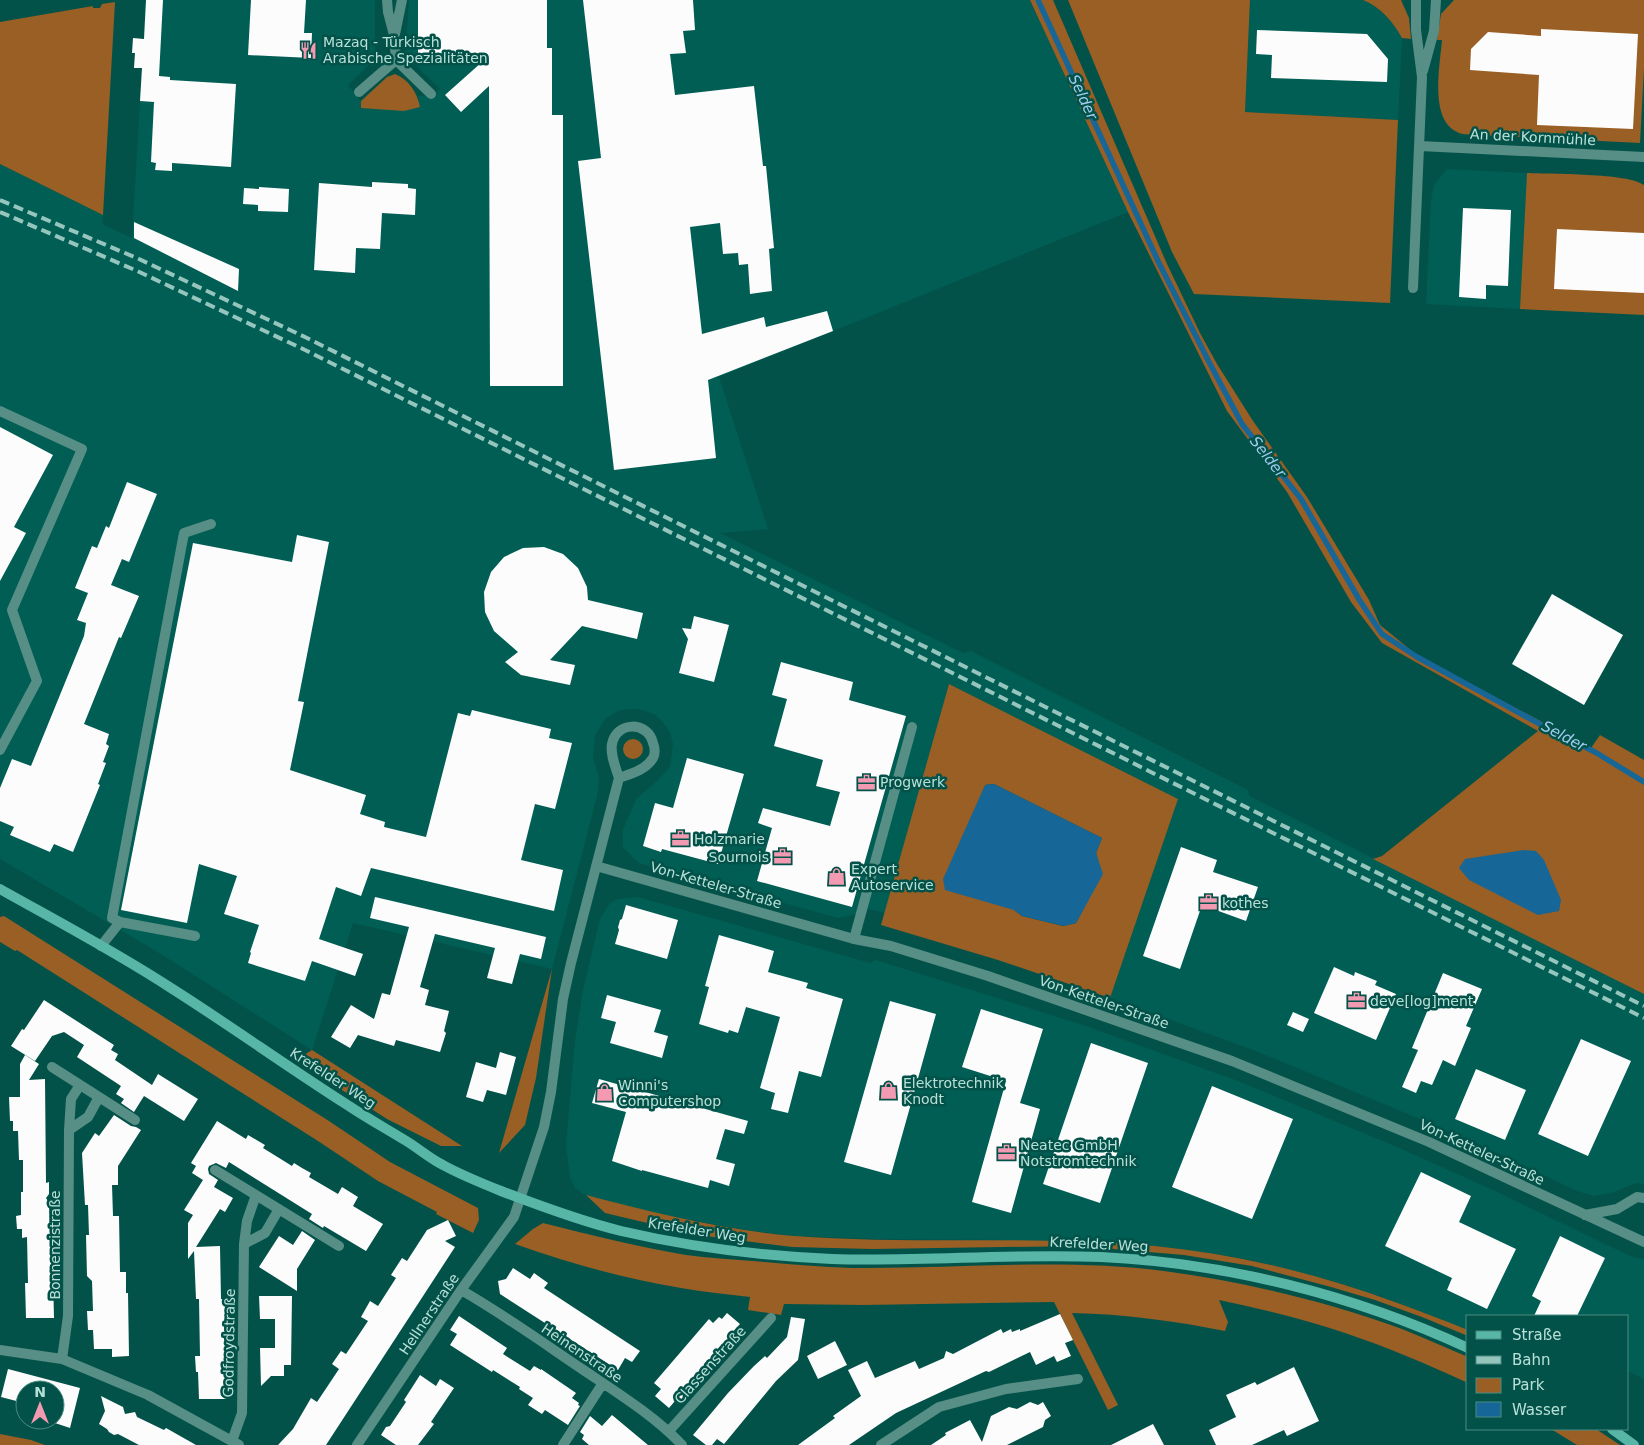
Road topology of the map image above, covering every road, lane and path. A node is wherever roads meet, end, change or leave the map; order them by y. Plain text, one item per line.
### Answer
1 (387, 0) edge
2 (402, 0) edge
3 (1416, 0) edge
4 (1436, 0) edge
5 (394, 34) junction
6 (396, 60) junction
7 (1422, 77) junction
8 (359, 92) dead end
9 (431, 94) dead end
10 (1420, 146) junction
11 (1644, 157) edge
12 (1413, 288) dead end
13 (0, 411) edge
14 (211, 524) dead end
15 (912, 727) dead end
16 (0, 750) edge
17 (619, 778) junction
18 (596, 866) junction
19 (0, 890) edge
20 (120, 922) junction
21 (195, 936) dead end
22 (854, 939) junction
23 (101, 946) junction
24 (52, 1067) dead end
25 (80, 1085) junction
26 (99, 1097) junction
27 (135, 1120) dead end
28 (69, 1130) junction
29 (215, 1170) dead end
30 (256, 1195) junction
31 (520, 1198) junction
32 (1644, 1198) edge
33 (279, 1209) junction
34 (1585, 1215) junction
35 (1644, 1242) edge
36 (244, 1244) junction
37 (340, 1246) dead end
38 (461, 1290) junction
39 (770, 1318) dead end
40 (1466, 1347) edge
41 (0, 1350) edge
42 (62, 1359) junction
43 (1078, 1379) dead end
44 (603, 1383) junction
45 (1613, 1430) edge
46 (669, 1431) junction
47 (235, 1443) edge
48 (356, 1445) edge
49 (563, 1445) edge
50 (682, 1445) edge
51 (881, 1445) edge
52 (1634, 1445) edge

1 - 5 street
2 - 5 street
3 - 7 street
4 - 7 street
5 - 6 street
6 - 8 street
6 - 9 street
7 - 10 street
10 - 11 street, An der Kornmühle
10 - 12 street
13 - 16 street
14 - 20 street
15 - 22 street
17 - 17 street
17 - 18 street
18 - 22 street, Von-Ketteler-Straße
18 - 31 street
19 - 23 street, Krefelder Weg
20 - 21 street
20 - 23 street
22 - 34 street, Von-Ketteler-Straße
23 - 31 street, Krefelder Weg
24 - 25 street
25 - 26 street
25 - 28 street, Bonnenzistraße
26 - 27 street
26 - 28 street
28 - 42 street, Bonnenzistraße
29 - 30 street
30 - 33 street
30 - 36 street, Godfroydstraße
31 - 38 street, Hellnerstraße
31 - 40 street, Krefelder Weg
32 - 34 street
33 - 36 street
33 - 37 street
34 - 35 street, Von-Ketteler-Straße
36 - 47 street, Godfroydstraße
38 - 44 street, Heinenstraße
38 - 48 street, Hellnerstraße
39 - 46 street, Classenstraße
41 - 42 street
42 - 47 street
43 - 51 street
44 - 46 street, Heinenstraße
44 - 49 street
45 - 52 street
46 - 50 street, Heinenstraße

